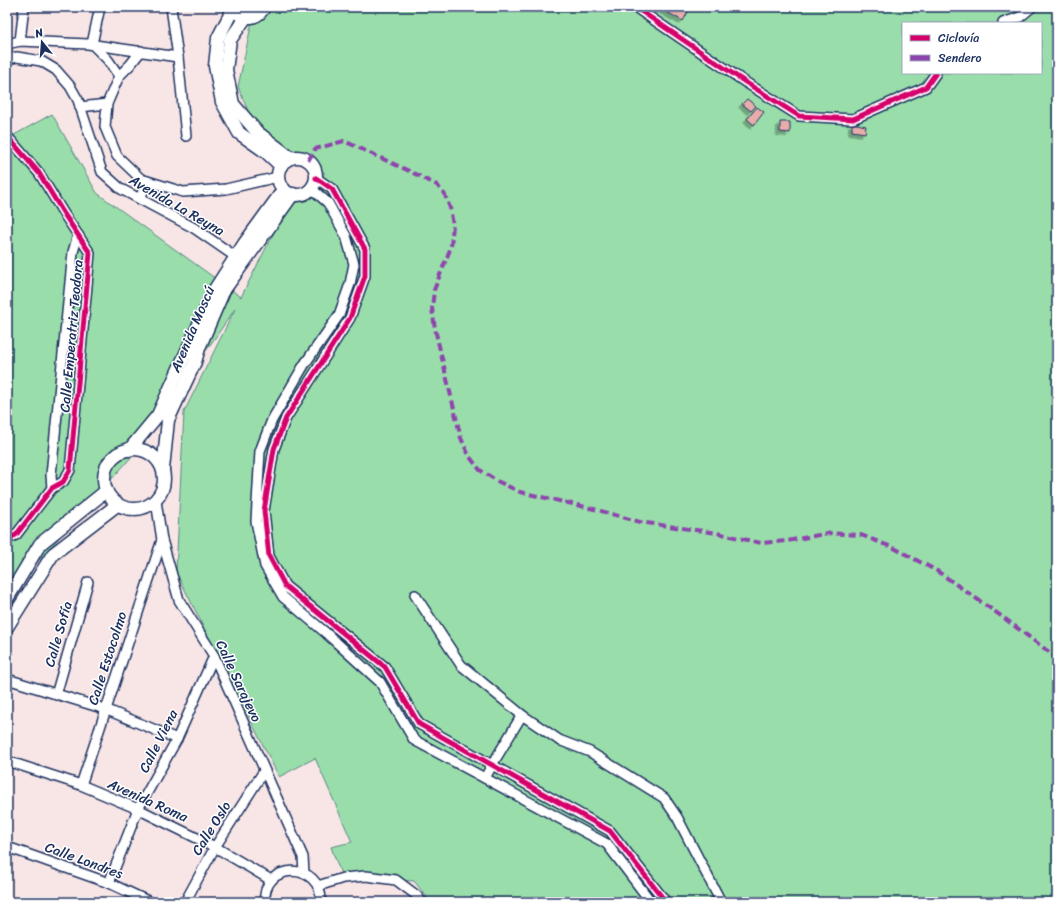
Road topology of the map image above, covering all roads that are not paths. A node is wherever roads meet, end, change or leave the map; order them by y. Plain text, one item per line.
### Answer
1 (24, 7) edge
2 (100, 7) edge
3 (171, 7) edge
4 (234, 7) edge
5 (264, 7) edge
6 (635, 7) edge
7 (1032, 7) edge
8 (246, 17) junction
9 (1006, 22) edge
10 (20, 41) junction
11 (7, 44) edge
12 (92, 44) junction
13 (141, 51) junction
14 (178, 57) junction
15 (7, 59) edge
16 (935, 74) edge
17 (119, 76) junction
18 (107, 104) junction
19 (80, 107) junction
20 (7, 136) edge
21 (186, 136) dead end
22 (291, 158) junction
23 (280, 172) junction
24 (147, 181) junction
25 (314, 183) junction
26 (288, 192) junction
27 (140, 200) junction
28 (78, 235) junction
29 (236, 256) junction
30 (329, 329) junction
31 (338, 337) junction
32 (195, 346) junction
33 (163, 418) junction
34 (272, 420) junction
35 (283, 426) junction
36 (129, 450) junction
37 (163, 469) junction
38 (52, 488) junction
39 (106, 491) junction
40 (156, 501) junction
41 (117, 505) junction
42 (7, 539) edge
43 (162, 540) junction
44 (88, 582) dead end
45 (415, 595) dead end
46 (7, 599) edge
47 (325, 617) junction
48 (318, 626) junction
49 (7, 627) edge
50 (214, 656) junction
51 (7, 679) edge
52 (56, 695) junction
53 (105, 709) junction
54 (522, 715) junction
55 (177, 739) junction
56 (7, 761) edge
57 (492, 764) junction
58 (264, 771) junction
59 (485, 778) junction
60 (81, 785) junction
61 (138, 809) junction
62 (7, 847) edge
63 (215, 847) junction
64 (304, 873) junction
65 (271, 880) junction
66 (109, 883) junction
67 (318, 886) junction
68 (150, 902) edge
69 (185, 902) edge
70 (265, 902) edge
71 (321, 902) edge
72 (422, 902) edge
73 (651, 902) edge
74 (666, 902) edge
75 (721, 902) edge

1 - 10 street
2 - 12 street
3 - 14 street
4 - 8 street
4 - 23 street
5 - 8 street
6 - 16 street
7 - 9 street
8 - 22 street
10 - 11 street
10 - 12 street
12 - 13 street
12 - 17 street
13 - 14 street
13 - 17 street, Avenida La Reyna
14 - 21 street
15 - 19 street, Avenida La Reyna
17 - 18 street, Avenida La Reyna
18 - 19 street
18 - 24 street, Avenida La Reyna
19 - 27 street, Avenida La Reyna
20 - 28 street, Calle Emperatriz Teodora
22 - 23 street
22 - 25 street
23 - 24 street, Avenida La Reyna
23 - 26 street
24 - 27 street
25 - 26 street
25 - 30 street
25 - 31 street
26 - 29 street, Avenida Moscú
26 - 32 street, Avenida Moscú
27 - 29 street, Avenida La Reyna
28 - 38 street, Calle Emperatriz Teodora
28 - 38 street, Calle Emperatriz Teodora
29 - 32 street, Avenida Moscú
30 - 31 street
30 - 34 street
31 - 35 street
32 - 33 street, Avenida Moscú
33 - 36 street, Avenida Moscú
33 - 37 street, Avenida Moscú
34 - 35 street
34 - 48 street
35 - 47 street
36 - 37 street
36 - 39 street
37 - 40 street
38 - 42 street, Calle Emperatriz Teodora
39 - 41 street
39 - 46 street
40 - 41 street
40 - 43 street, Calle Sarajevo
41 - 49 street
43 - 50 street, Calle Sarajevo
43 - 53 street, Calle Estocolmo
44 - 52 street, Calle Sofía
45 - 54 street
47 - 48 street
47 - 57 street
48 - 59 street
50 - 55 street, Calle Viena
50 - 58 street, Calle Sarajevo
51 - 52 street
52 - 53 street
53 - 55 street
53 - 60 street, Calle Estocolmo
54 - 57 street
54 - 75 street
55 - 61 street, Calle Viena
56 - 60 street, Avenida Roma
57 - 59 street
57 - 74 street
58 - 63 street, Calle Oslo
58 - 64 street, Calle Sarajevo
59 - 73 street
60 - 61 street, Avenida Roma
61 - 63 street, Avenida Roma
61 - 66 street, Calle Viena
62 - 66 street, Calle Londres
63 - 65 street, Avenida Roma
63 - 69 street, Calle Oslo
64 - 65 street
64 - 67 street
65 - 70 street
66 - 68 street, Calle Londres
67 - 71 street
67 - 72 street

